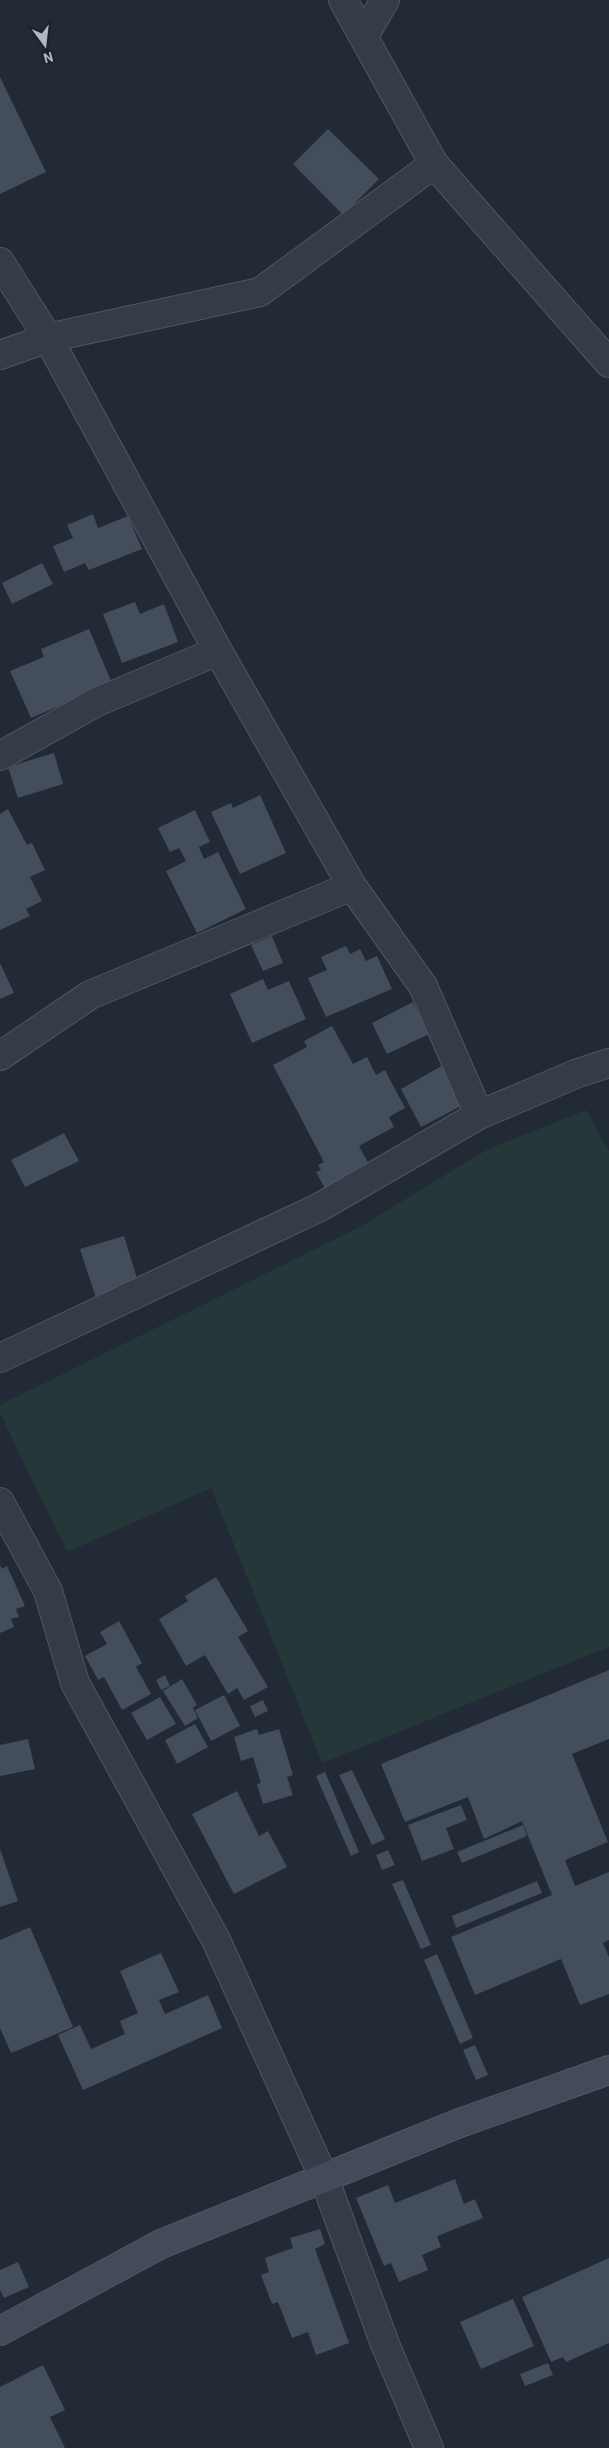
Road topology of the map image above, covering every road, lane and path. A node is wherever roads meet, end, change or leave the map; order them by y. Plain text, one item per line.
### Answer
1 (343, 0) edge
2 (384, 0) edge
3 (364, 36) junction
4 (434, 164) junction
5 (0, 262) edge
6 (48, 338) junction
7 (0, 356) edge
8 (609, 363) edge
9 (218, 651) junction
10 (0, 756) edge
11 (352, 886) junction
12 (0, 1056) edge
13 (609, 1063) edge
14 (479, 1114) junction
15 (0, 1358) edge
16 (0, 1502) edge
17 (609, 2070) edge
18 (324, 2178) junction
19 (0, 2331) edge
20 (429, 2448) edge

1 - 3 street
2 - 3 street
3 - 4 street
4 - 6 street
4 - 8 street
5 - 6 street
6 - 7 street
6 - 9 street
9 - 10 street
9 - 11 street
11 - 12 street
11 - 14 street
13 - 14 street
14 - 15 street
16 - 18 street
17 - 18 street
18 - 19 street
18 - 20 street

